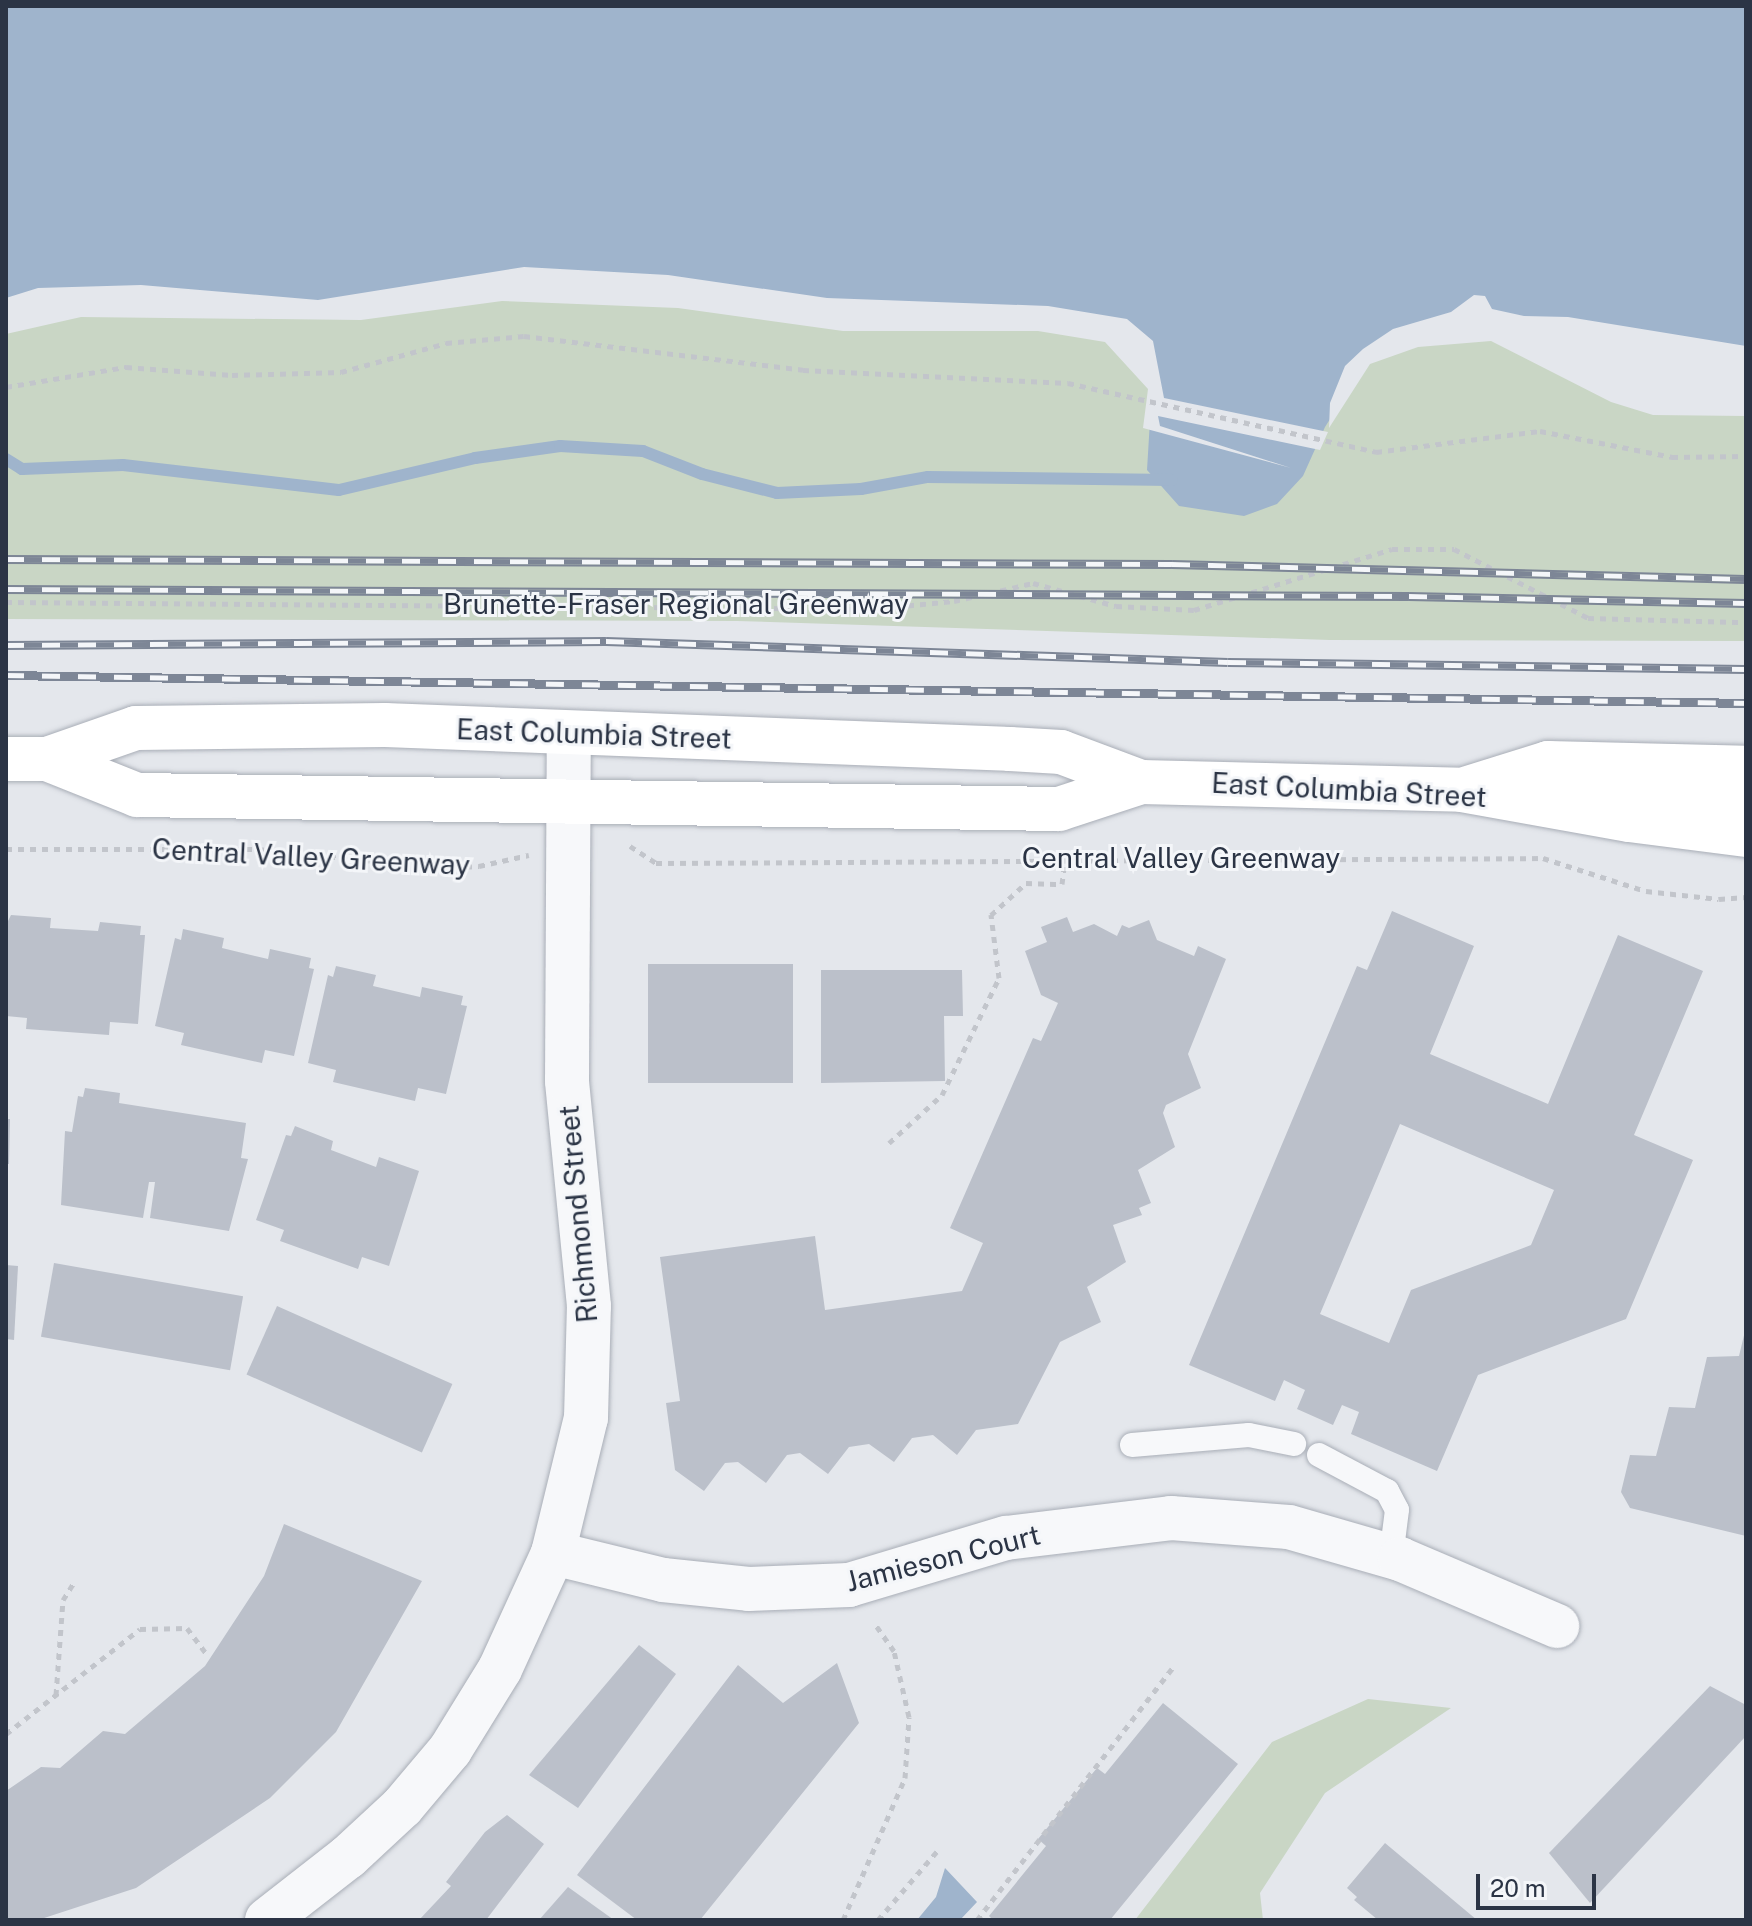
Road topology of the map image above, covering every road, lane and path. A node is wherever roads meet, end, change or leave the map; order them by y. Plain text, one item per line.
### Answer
1 (6, 387) edge
2 (1746, 456) edge
3 (6, 602) edge
4 (1746, 622) edge
5 (569, 734) junction
6 (26, 759) edge
7 (1746, 768) edge
8 (1141, 782) junction
9 (1462, 790) junction
10 (568, 799) junction
11 (1746, 802) edge
12 (1542, 804) junction
13 (1746, 835) edge
14 (622, 840) dead end
15 (6, 849) edge
16 (518, 857) dead end
17 (1065, 858) junction
18 (1746, 897) edge
19 (889, 1143) dead end
20 (1294, 1444) dead end
21 (1132, 1445) dead end
22 (1319, 1455) dead end
23 (553, 1553) junction
24 (1391, 1557) junction
25 (75, 1581) dead end
26 (849, 1585) junction
27 (1557, 1626) dead end
28 (206, 1653) dead end
29 (1173, 1667) dead end
30 (56, 1695) junction
31 (6, 1734) edge
32 (940, 1848) dead end
33 (267, 1920) edge
34 (843, 1920) edge
35 (878, 1920) edge
36 (977, 1920) edge

1 - 2 path
3 - 4 path, Brunette-Fraser Regional Greenway
5 - 6 main road, East Columbia Street
5 - 8 main road, East Columbia Street
5 - 10 street, Richmond Street
6 - 10 main road, East Columbia Street
7 - 9 main road
8 - 9 main road, East Columbia Street
8 - 10 main road, East Columbia Street
9 - 12 main road, East Columbia Street
10 - 23 street, Richmond Street
11 - 12 main road
12 - 13 main road, East Columbia Street
14 - 17 path, Central Valley Greenway
15 - 16 path, Central Valley Greenway
17 - 18 path, Central Valley Greenway
17 - 19 path
20 - 21 lane
22 - 24 lane
23 - 26 street, Jamieson Court
23 - 33 street, Richmond Street
24 - 26 street, Jamieson Court
24 - 27 street, Jamieson Court
25 - 30 path
26 - 34 path
28 - 30 path
29 - 36 path
30 - 31 path
32 - 35 path

